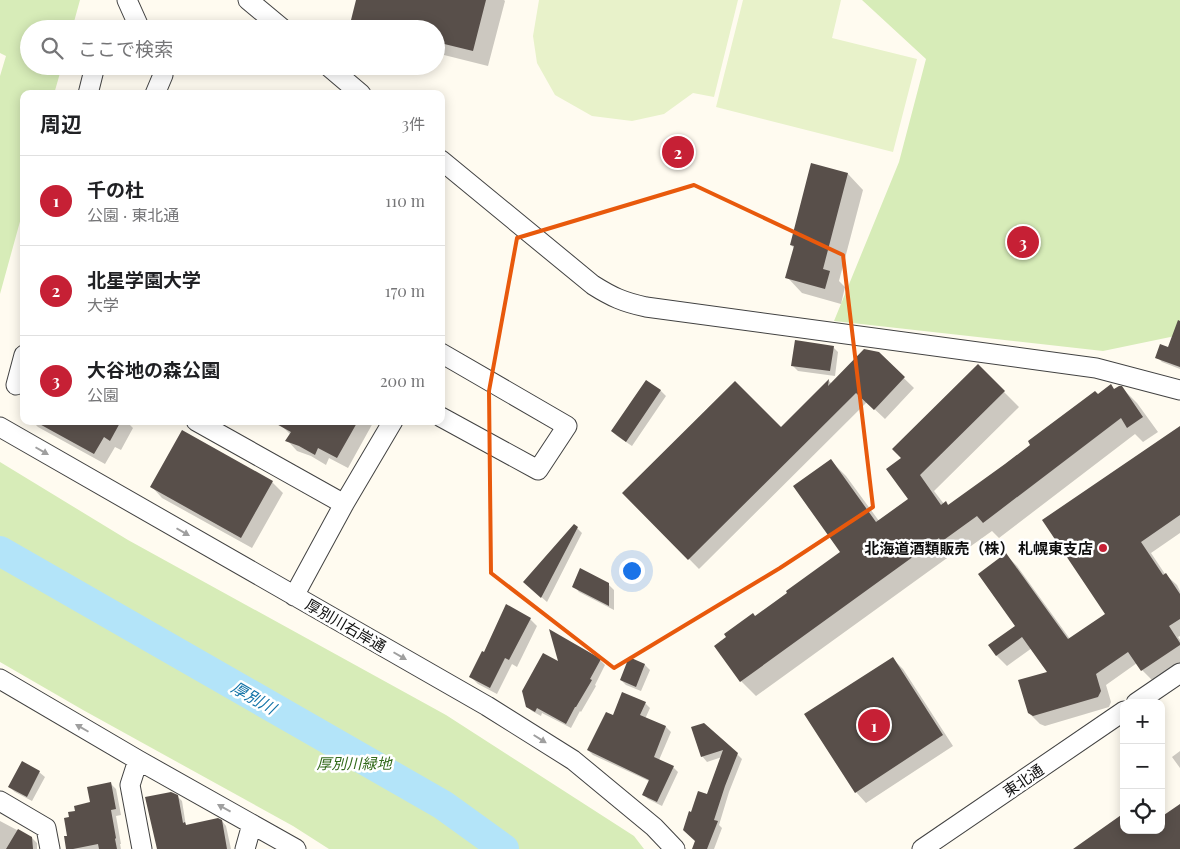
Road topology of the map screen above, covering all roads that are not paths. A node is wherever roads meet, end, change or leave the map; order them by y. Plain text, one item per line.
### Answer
1 (127, 0) edge
2 (248, 0) edge
3 (136, 20) edge
4 (271, 20) edge
5 (93, 75) edge
6 (163, 75) edge
7 (339, 75) edge
8 (89, 90) edge
9 (157, 90) edge
10 (356, 90) edge
11 (445, 163) edge
12 (445, 355) edge
13 (20, 370) edge
14 (16, 385) dead end
15 (1180, 390) edge
16 (445, 419) edge
17 (203, 425) edge
18 (391, 425) edge
19 (0, 427) edge
20 (344, 504) junction
21 (294, 596) junction
22 (1180, 673) edge
23 (0, 680) edge
24 (1142, 699) edge
25 (1120, 714) edge
26 (138, 760) junction
27 (0, 801) edge
28 (252, 824) junction
29 (50, 849) edge
30 (142, 849) edge
31 (245, 849) edge
32 (296, 849) edge
33 (675, 849) edge
34 (922, 849) edge

1 - 3 street
2 - 4 street
5 - 8 street
6 - 9 street
7 - 10 street
11 - 15 street
12 - 16 street
13 - 14 street
17 - 20 street
18 - 20 street
19 -> 21 street, 厚別川右岸通
20 - 21 street
21 -> 33 street, 厚別川右岸通
22 - 24 street
26 -> 23 street
25 - 34 street, 東北通
28 -> 26 street
26 - 30 street
27 - 29 street
28 - 31 street
28 - 32 street

